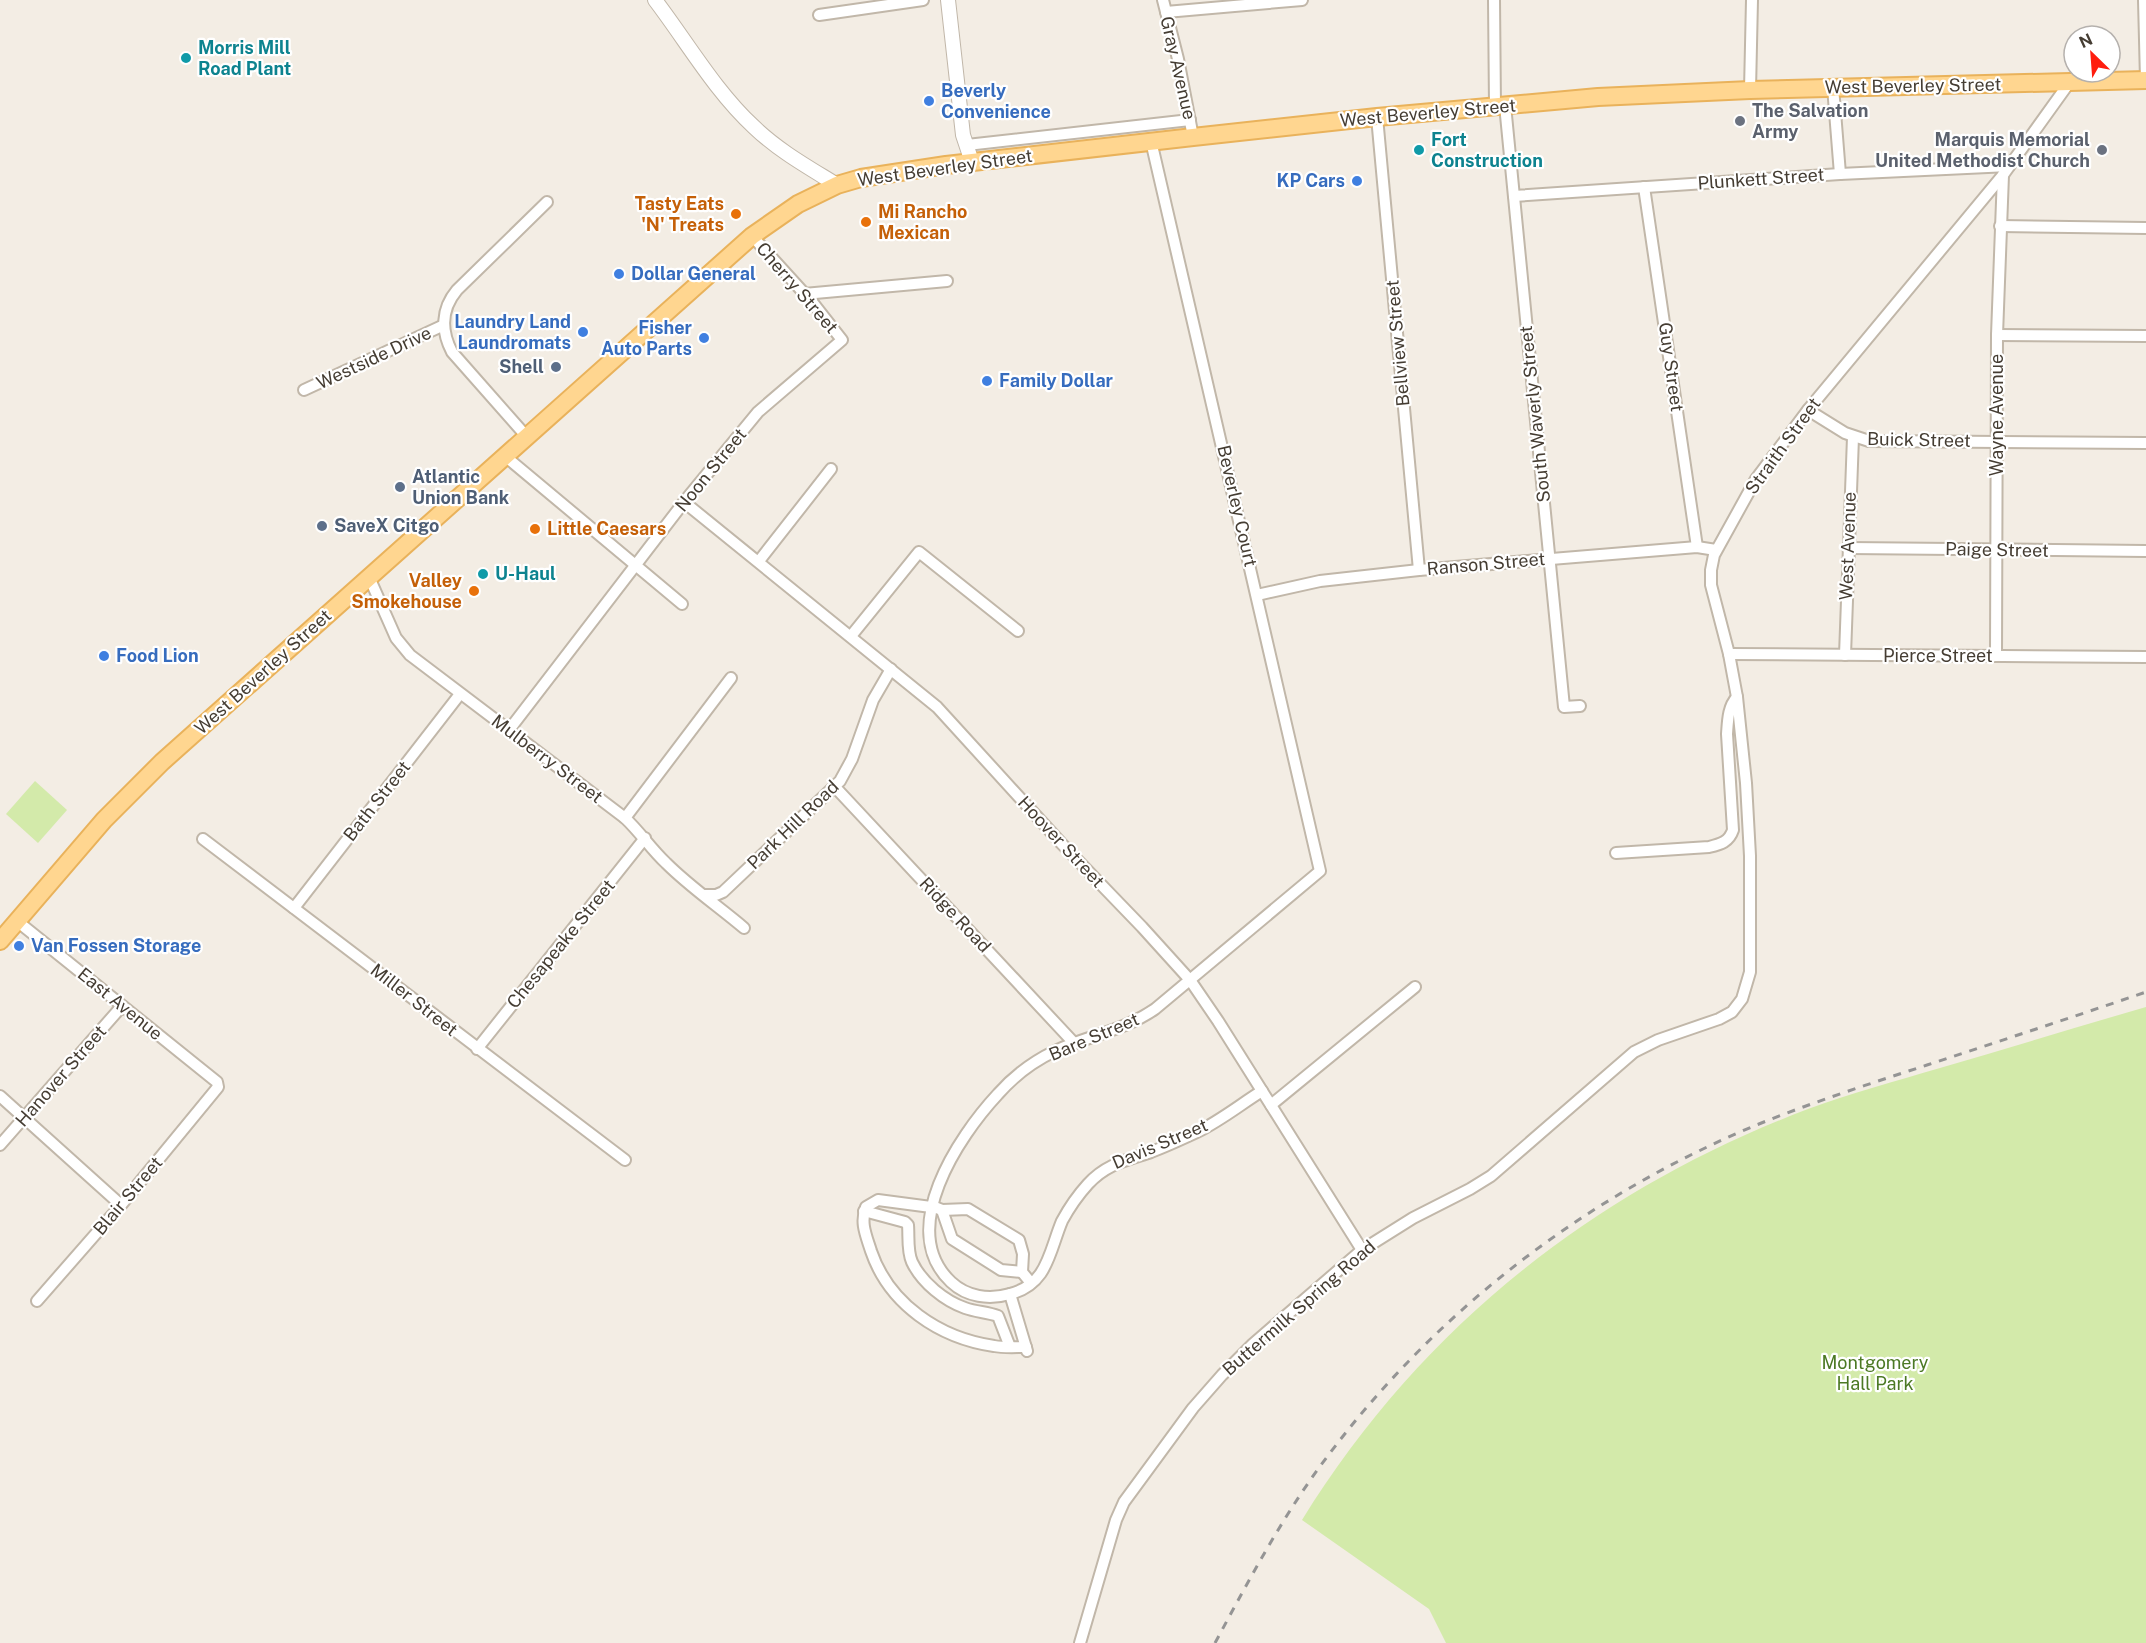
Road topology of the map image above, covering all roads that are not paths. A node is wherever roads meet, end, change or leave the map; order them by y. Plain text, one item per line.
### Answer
1 (655, 0) edge
2 (923, 0) edge
3 (948, 0) edge
4 (1163, 0) edge
5 (1302, 0) edge
6 (1494, 0) edge
7 (1752, 0) edge
8 (2144, 0) edge
9 (1166, 12) junction
10 (819, 15) dead end
11 (2146, 80) edge
12 (2122, 81) edge
13 (2062, 83) edge
14 (2068, 84) edge
15 (1833, 87) junction
16 (1750, 90) junction
17 (1500, 106) junction
18 (1377, 117) junction
19 (1191, 128) junction
20 (1151, 141) junction
21 (967, 146) junction
22 (972, 162) junction
23 (2006, 170) junction
24 (1840, 174) junction
25 (837, 185) junction
26 (1644, 187) junction
27 (1514, 196) junction
28 (547, 202) dead end
29 (2000, 226) junction
30 (2146, 228) edge
31 (753, 236) junction
32 (947, 281) dead end
33 (804, 294) junction
34 (444, 325) junction
35 (1997, 335) junction
36 (2146, 336) edge
37 (842, 340) joint
38 (304, 390) dead end
39 (1808, 410) junction
40 (527, 437) junction
41 (1853, 437) junction
42 (1997, 441) junction
43 (2146, 443) edge
44 (505, 456) junction
45 (831, 469) dead end
46 (684, 502) junction
47 (1697, 547) junction
48 (1848, 548) junction
49 (1716, 550) junction
50 (1996, 550) junction
51 (2146, 551) edge
52 (1548, 558) junction
53 (759, 561) junction
54 (635, 566) junction
55 (1419, 570) junction
56 (369, 577) junction
57 (1257, 595) junction
58 (682, 604) dead end
59 (1018, 631) dead end
60 (850, 636) junction
61 (1729, 654) junction
62 (1845, 655) junction
63 (1996, 656) junction
64 (2146, 657) edge
65 (891, 669) junction
66 (730, 678) dead end
67 (460, 694) junction
68 (1737, 697) junction
69 (1580, 706) dead end
70 (509, 730) junction
71 (835, 787) junction
72 (625, 818) junction
73 (645, 838) junction
74 (203, 839) dead end
75 (1616, 853) dead end
76 (1320, 871) joint
77 (704, 895) junction
78 (294, 908) junction
79 (18, 921) junction
80 (744, 928) dead end
81 (0, 941) edge
82 (1190, 980) junction
83 (1415, 987) dead end
84 (1745, 991) joint
85 (122, 1006) junction
86 (1074, 1043) junction
87 (477, 1049) junction
88 (218, 1089) joint
89 (1262, 1090) junction
90 (0, 1096) edge
91 (1271, 1105) junction
92 (24, 1118) junction
93 (0, 1145) edge
94 (625, 1160) dead end
95 (121, 1205) junction
96 (935, 1208) junction
97 (864, 1211) junction
98 (1362, 1250) junction
99 (1022, 1272) junction
100 (1031, 1283) junction
101 (1010, 1294) junction
102 (37, 1301) dead end
103 (1010, 1347) junction
104 (1080, 1643) edge

1 - 25 street
2 - 10 street
3 - 21 street
4 - 9 street, Gray Avenue
5 - 9 street
6 - 17 street, South Waverly Street
7 - 16 street
8 - 11 street
9 - 19 street, Gray Avenue
11 - 12 main road, West Beverley Street
13 - 15 main road, West Beverley Street
14 - 23 street, Straith Street
15 - 16 main road, West Beverley Street
15 - 24 street
16 - 17 main road, West Beverley Street
17 - 18 main road, West Beverley Street
17 - 27 street, South Waverly Street
18 - 19 main road, West Beverley Street
18 - 55 street, Bellview Street
19 - 20 main road, West Beverley Street
19 - 21 street, West Beverley Street
20 - 22 main road, West Beverley Street
20 - 57 street, Beverley Court
21 - 22 street
22 - 25 main road, West Beverley Street
23 - 24 street, Plunkett Street
23 - 29 street, Wayne Avenue
23 - 39 street, Straith Street
24 - 26 street, Plunkett Street
25 - 31 main road, West Beverley Street
26 - 27 street, Plunkett Street
26 - 47 street, Guy Street
27 - 52 street, South Waverly Street
28 - 34 street
29 - 30 street
29 - 35 street, Wayne Avenue
31 - 33 street, Cherry Street
31 - 40 main road, West Beverley Street
32 - 33 street
33 - 37 street, Cherry Street
34 - 38 street, Westside Drive
34 - 40 street
35 - 36 street
35 - 42 street, Wayne Avenue
37 - 46 street, Noon Street
39 - 41 street, Buick Street
39 - 49 street, Straith Street
40 - 44 main road, West Beverley Street
41 - 42 street, Buick Street
41 - 48 street, West Avenue
42 - 43 street, Buick Street
42 - 50 street, Wayne Avenue
44 - 54 street
44 - 56 main road, West Beverley Street
45 - 53 street
46 - 53 street, Hoover Street
46 - 54 street, Noon Street
47 - 49 street, Ranson Street
47 - 52 street, Ranson Street
48 - 50 street, Paige Street
48 - 62 street, West Avenue
49 - 61 street, Straith Street
50 - 51 street, Paige Street
50 - 63 street, Wayne Avenue
52 - 55 street, Ranson Street
52 - 69 street, South Waverly Street
53 - 60 street, Hoover Street
54 - 58 street
54 - 70 street, Noon Street
55 - 57 street, Ranson Street
56 - 67 street, Mulberry Street
56 - 79 main road, West Beverley Street
57 - 76 street, Beverley Court
59 - 60 street
60 - 65 street, Hoover Street
61 - 62 street, Pierce Street
61 - 68 street, Straith Street
62 - 63 street, Pierce Street
63 - 64 street, Pierce Street
65 - 71 street, Park Hill Road
65 - 82 street, Hoover Street
66 - 72 street
67 - 70 street, Mulberry Street
67 - 78 street, Bath Street
68 - 75 street
68 - 84 street, Straith Street
70 - 72 street, Mulberry Street
71 - 77 street, Park Hill Road
71 - 86 street, Ridge Road
72 - 73 street, Mulberry Street
73 - 77 street, Mulberry Street
73 - 87 street, Chesapeake Street
74 - 78 street, Miller Street
76 - 82 street, Bare Street
77 - 80 street, Mulberry Street
78 - 87 street, Miller Street
79 - 81 main road, West Beverley Street
79 - 85 street, East Avenue
82 - 86 street, Bare Street
82 - 89 street, Hoover Street
83 - 91 street
84 - 98 street, Buttermilk Spring Road
85 - 88 street, East Avenue
85 - 92 street, Hanover Street
86 - 96 street, Bare Street
87 - 94 street, Miller Street
88 - 95 street, Blair Street
89 - 91 street, Hoover Street
89 - 100 street, Davis Street
90 - 92 street
91 - 98 street, Hoover Street
92 - 93 street, Hanover Street
92 - 95 street
95 - 102 street, Blair Street
96 - 97 street
96 - 99 street
96 - 99 street
96 - 101 street, Bare Street
97 - 103 street
97 - 103 street
98 - 104 street, Buttermilk Spring Road
99 - 100 street
100 - 101 street, Davis Street
101 - 103 street

